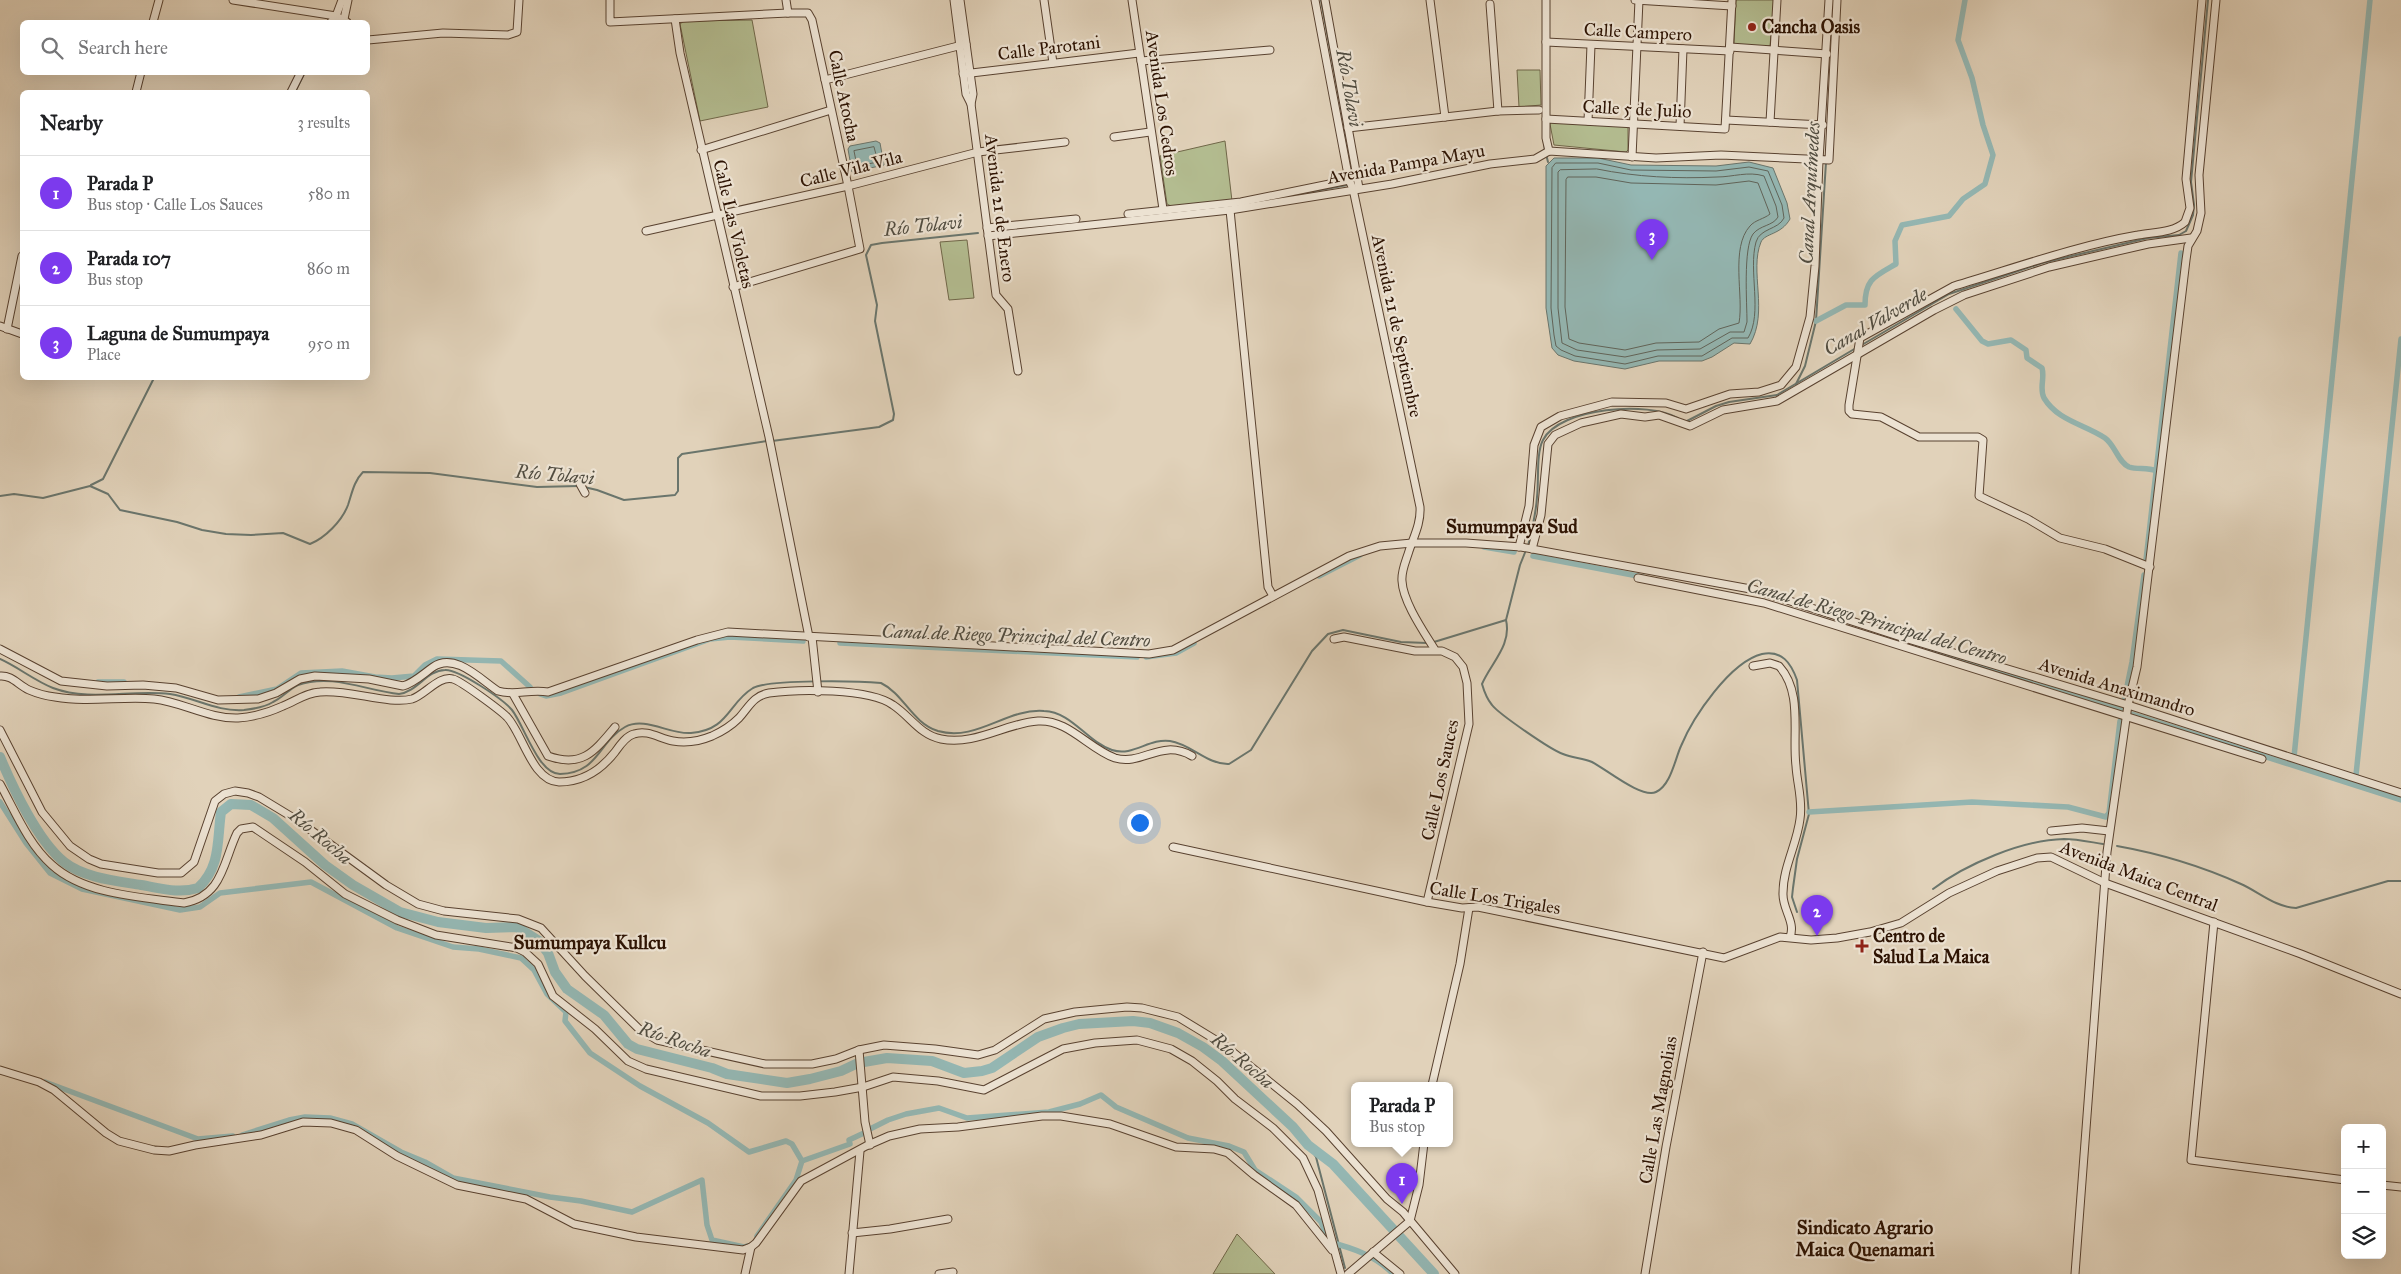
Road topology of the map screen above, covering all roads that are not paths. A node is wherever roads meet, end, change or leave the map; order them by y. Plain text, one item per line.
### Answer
1 (158, 0) edge
2 (233, 0) edge
3 (342, 0) edge
4 (348, 0) edge
5 (519, 0) edge
6 (610, 0) edge
7 (786, 0) edge
8 (954, 0) edge
9 (960, 0) edge
10 (1044, 0) edge
11 (1132, 0) edge
12 (1315, 0) edge
13 (1325, 0) edge
14 (1430, 0) edge
15 (1546, 0) edge
16 (1637, 0) edge
17 (1777, 0) edge
18 (1829, 0) edge
19 (1837, 0) edge
20 (2202, 0) edge
21 (2216, 0) edge
22 (1732, 3) edge
23 (1490, 4) dead end
24 (788, 13) junction
25 (675, 18) junction
26 (342, 19) edge
27 (153, 20) edge
28 (370, 40) edge
29 (1546, 42) junction
30 (963, 44) junction
31 (1591, 45) junction
32 (1637, 47) junction
33 (1683, 49) junction
34 (1730, 49) junction
35 (1270, 50) dead end
36 (1774, 50) junction
37 (1139, 53) junction
38 (1826, 54) junction
39 (1141, 61) junction
40 (1053, 63) junction
41 (966, 74) junction
42 (140, 75) edge
43 (300, 75) edge
44 (825, 80) junction
45 (136, 90) edge
46 (292, 90) edge
47 (831, 110) junction
48 (1539, 110) dead end
49 (1498, 111) junction
50 (1445, 117) junction
51 (1546, 118) junction
52 (1726, 120) junction
53 (1588, 121) junction
54 (1770, 122) junction
55 (1634, 123) junction
56 (1823, 124) junction
57 (1680, 126) junction
58 (1348, 128) junction
59 (1150, 132) junction
60 (1114, 137) dead end
61 (1065, 142) dead end
62 (702, 150) junction
63 (1549, 151) junction
64 (978, 152) junction
65 (1632, 156) junction
66 (1824, 160) junction
67 (1349, 180) junction
68 (848, 186) junction
69 (1356, 189) junction
70 (1163, 210) junction
71 (1230, 210) junction
72 (1128, 214) dead end
73 (717, 215) junction
74 (1076, 219) dead end
75 (646, 231) dead end
76 (988, 232) junction
77 (2192, 238) junction
78 (20, 264) edge
79 (733, 287) junction
80 (4, 327) edge
81 (20, 333) edge
82 (1858, 350) junction
83 (1018, 371) dead end
84 (1412, 542) junction
85 (1526, 548) junction
86 (2150, 567) junction
87 (1638, 578) dead end
88 (1273, 596) junction
89 (811, 637) junction
90 (1334, 639) dead end
91 (1432, 646) junction
92 (0, 649) edge
93 (1753, 666) dead end
94 (0, 676) edge
95 (818, 690) junction
96 (513, 694) junction
97 (2128, 705) junction
98 (2126, 716) junction
99 (615, 726) dead end
100 (0, 730) edge
101 (1192, 756) dead end
102 (2262, 759) dead end
103 (0, 784) edge
104 (2401, 793) edge
105 (2051, 831) dead end
106 (2109, 831) junction
107 (1173, 847) dead end
108 (2105, 883) junction
109 (1427, 902) junction
110 (1469, 908) junction
111 (2214, 922) junction
112 (1790, 937) junction
113 (1811, 940) joint
114 (1703, 952) junction
115 (2401, 994) edge
116 (859, 1052) junction
117 (0, 1070) edge
118 (1433, 1082) edge
119 (863, 1084) junction
120 (870, 1145) junction
121 (1424, 1147) edge
122 (860, 1151) junction
123 (2341, 1179) edge
124 (2386, 1185) edge
125 (2401, 1187) edge
126 (948, 1219) dead end
127 (1409, 1222) junction
128 (852, 1233) junction
129 (752, 1247) junction
130 (1375, 1250) junction
131 (1333, 1251) junction
132 (953, 1272) dead end
133 (745, 1274) edge
134 (848, 1274) edge
135 (939, 1274) edge
136 (1341, 1274) edge
137 (1348, 1274) edge
138 (1400, 1274) edge
139 (1455, 1274) edge
140 (1644, 1274) edge
141 (2075, 1274) edge

1 - 27 street
2 - 26 street
3 - 26 street
4 - 26 street
5 - 28 street
6 - 25 street
7 - 24 street
8 - 30 street, Avenida 21 de Enero
9 - 30 street, Avenida 21 de Enero
10 - 40 street
11 - 37 street, Avenida Los Cedros
12 - 67 street, Avenida 21 de Septiembre
13 - 58 street, Avenida 21 de Septiembre
14 - 50 street
15 - 29 street
16 - 22 street
16 - 32 street
17 - 36 street
18 - 38 street
19 - 66 street
20 - 82 street
21 - 77 street
22 - 34 street
23 - 49 street
24 - 25 street
24 - 44 street, Calle Atocha
25 - 62 street, Calle Las Violetas
29 - 31 street, Calle Campero
29 - 51 street
30 - 41 street, Avenida 21 de Enero
30 - 44 street
31 - 32 street, Calle Campero
31 - 53 street
32 - 33 street, Calle Campero
32 - 55 street
33 - 34 street, Calle Campero
33 - 57 street
34 - 36 street, Calle Campero
34 - 52 street
35 - 39 street
36 - 38 street, Calle Campero
36 - 54 street
37 - 39 street, Avenida Los Cedros
37 - 40 street, Calle Parotani
38 - 56 street
39 - 59 street, Avenida Los Cedros
40 - 41 street, Calle Parotani
41 - 64 street, Avenida 21 de Enero
42 - 45 street
43 - 46 street
44 - 47 street, Calle Atocha
47 - 62 street
47 - 68 street, Calle Atocha
48 - 49 street
49 - 50 street
50 - 58 street
51 - 53 street, Calle 5 de Julio
51 - 63 street
52 - 54 street
52 - 57 street, Calle 5 de Julio
53 - 55 street, Calle 5 de Julio
54 - 56 street
55 - 57 street, Calle 5 de Julio
55 - 65 street
56 - 66 street
58 - 69 street, Avenida 21 de Septiembre
59 - 60 street
59 - 70 street, Avenida Los Cedros
61 - 64 street, Calle Vila Vila
62 - 73 street, Calle Las Violetas
63 - 65 street, Avenida Pampa Mayu
63 - 69 street, Avenida Pampa Mayu
64 - 68 street, Calle Vila Vila
64 - 76 street, Avenida 21 de Enero
65 - 66 street, Avenida Pampa Mayu
66 - 85 street
67 - 69 street, Avenida 21 de Septiembre
67 - 70 street, Avenida Pampa Mayu
68 - 73 street, Calle Vila Vila
68 - 79 street, Calle Atocha
69 - 71 street, Avenida Pampa Mayu
69 - 84 street, Avenida 21 de Septiembre
70 - 72 street, Avenida Pampa Mayu
71 - 76 street, Avenida Pampa Mayu
71 - 88 street
73 - 75 street, Calle Vila Vila
73 - 79 street, Calle Las Violetas
74 - 76 street
76 - 83 street, Avenida 21 de Enero
77 - 82 street
77 - 86 street
78 - 80 street
79 - 89 street, Calle Las Violetas
80 - 81 street
82 - 85 street
82 - 86 street
84 - 85 street, Avenida Anaximandro
84 - 88 street, Avenida Anaximandro
84 - 91 street, Avenida 21 de Septiembre
85 - 97 street, Avenida Anaximandro
86 - 97 street
87 - 98 street, Avenida Anaximandro
88 - 89 street, Avenida Anaximandro
89 - 95 street, Calle Las Violetas
89 - 96 street, Avenida Anaximandro
90 - 91 street
91 - 109 street, Calle Los Sauces
92 - 96 street
93 - 112 street
94 - 95 street
95 - 101 street
96 - 99 street
97 - 98 street
97 - 104 street, Avenida Anaximandro
98 - 102 street, Avenida Anaximandro
98 - 106 street
100 - 116 street
103 - 119 street
105 - 106 street
106 - 108 street
107 - 109 street, Calle Los Trigales
108 - 111 street, Avenida Maica Central
108 - 113 street, Avenida Maica Central
108 - 141 street
109 - 110 street, Calle Los Trigales
110 - 114 street, Calle Los Trigales
110 - 118 street
111 - 115 street, Avenida Maica Central
111 - 123 street
112 - 113 street, Calle Los Trigales
112 - 114 street, Calle Los Trigales
114 - 140 street, Calle Las Magnolias
116 - 119 street
116 - 127 street
117 - 129 street
119 - 120 street
119 - 131 street
120 - 122 street
120 - 131 street
121 - 127 street
122 - 128 street
122 - 129 street
124 - 125 street
126 - 128 street
127 - 130 street
127 - 139 street
128 - 134 street
129 - 133 street
130 - 137 street
130 - 138 street
131 - 136 street
132 - 135 street

